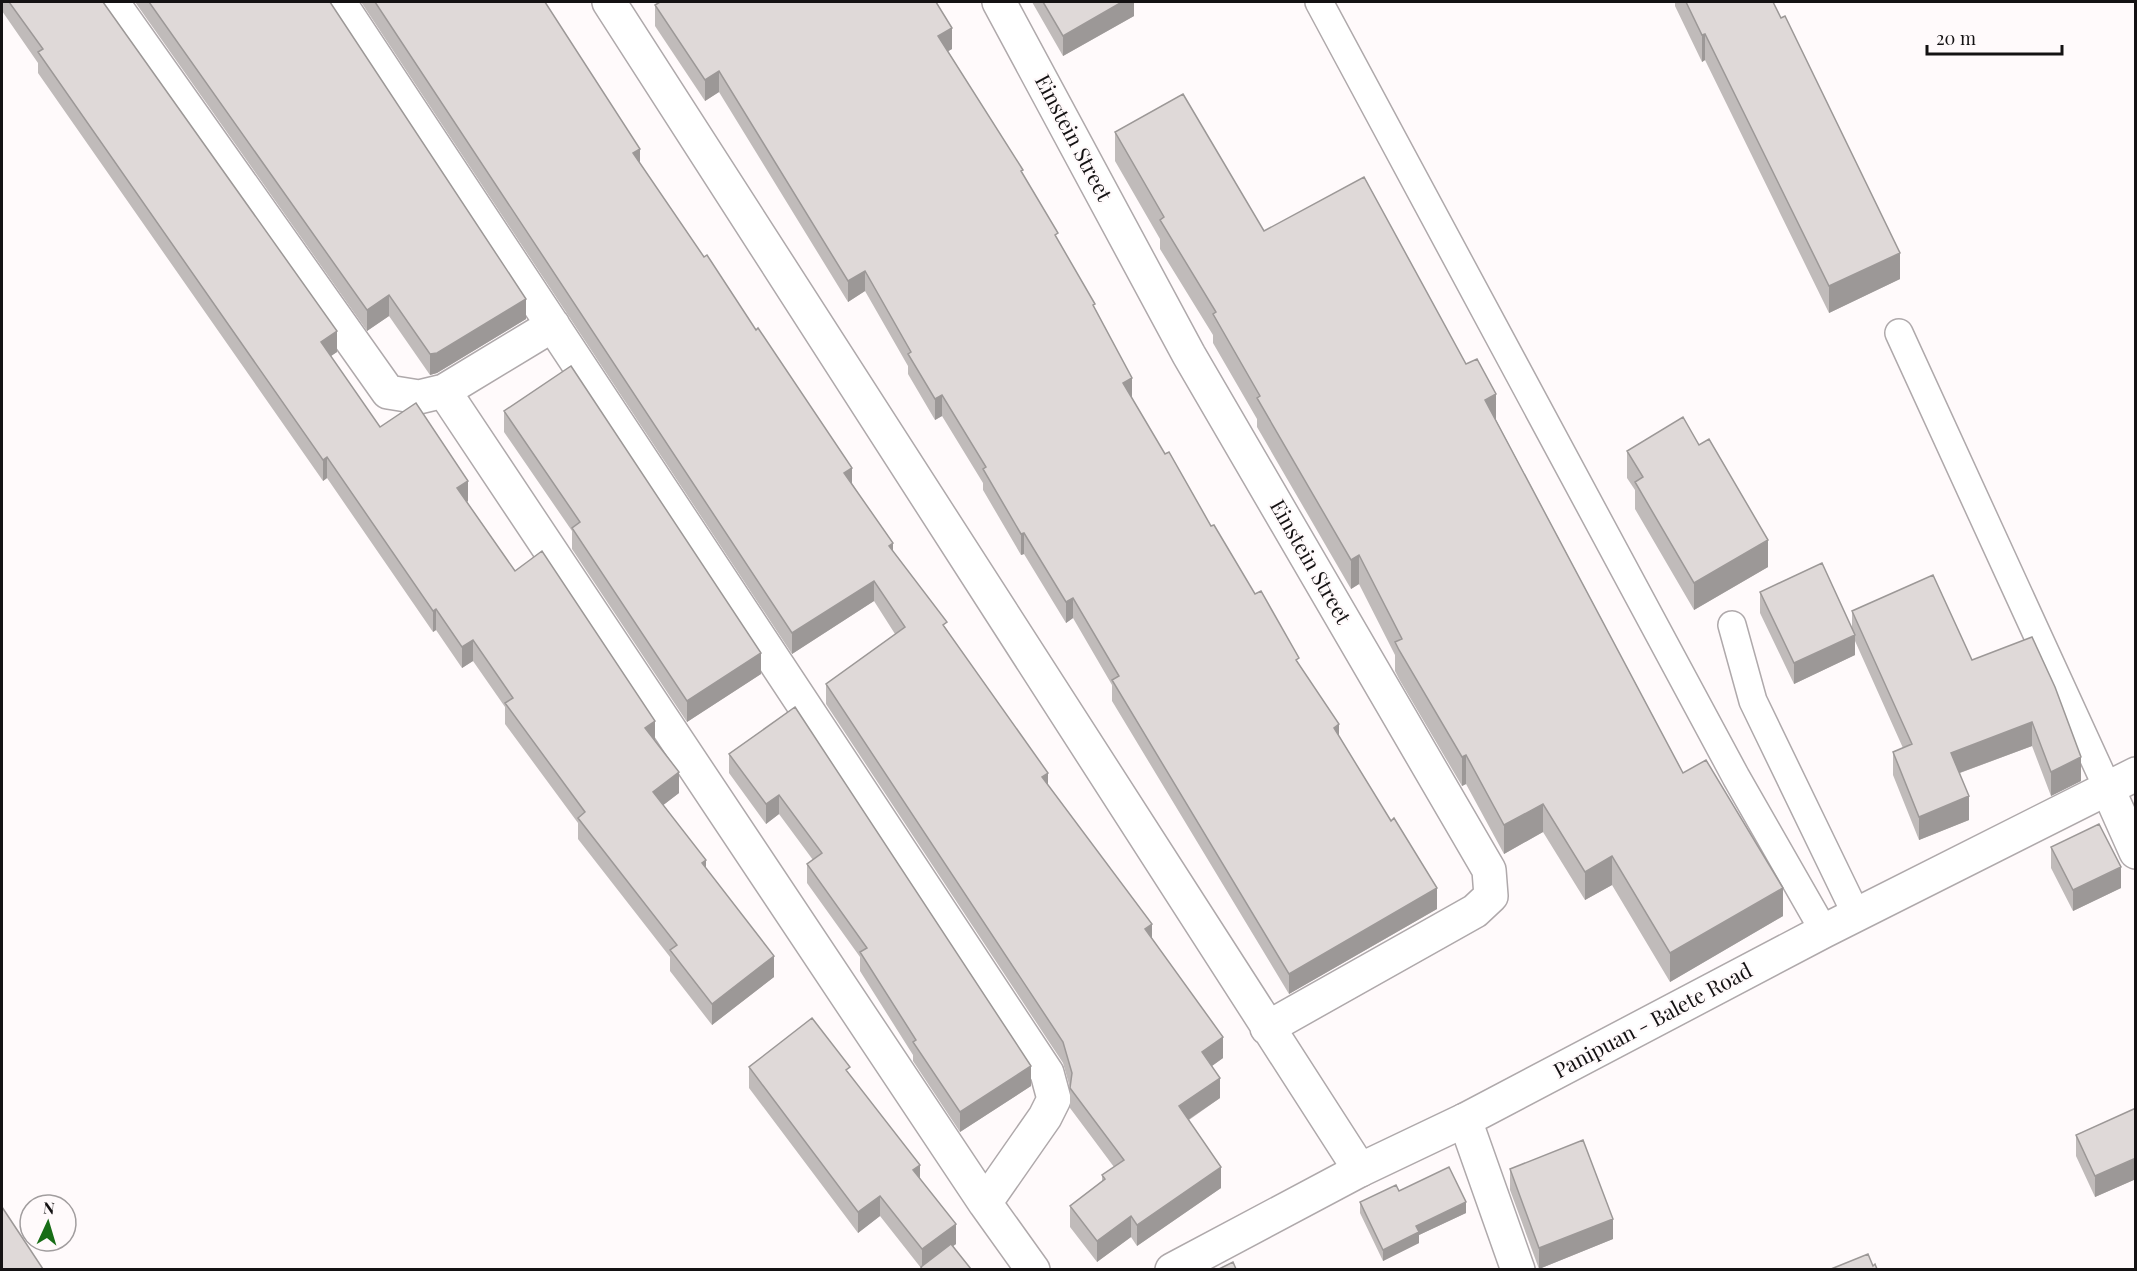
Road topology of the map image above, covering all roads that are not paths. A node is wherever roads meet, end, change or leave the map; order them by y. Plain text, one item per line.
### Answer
1 (112, 2) edge
2 (339, 2) edge
3 (609, 2) edge
4 (999, 2) edge
5 (1319, 2) edge
6 (553, 325) junction
7 (1899, 333) dead end
8 (444, 391) junction
9 (1732, 625) dead end
10 (2121, 781) edge
11 (2136, 852) edge
12 (1857, 916) junction
13 (1824, 931) junction
14 (1267, 1028) junction
15 (1465, 1120) junction
16 (1359, 1170) junction
17 (985, 1203) junction
18 (1033, 1269) edge
19 (1172, 1269) edge
20 (1518, 1269) edge

1 - 8 street
2 - 6 street
3 - 14 street
4 - 14 street, Einstein Street
5 - 13 lane
6 - 8 street
6 - 17 street
7 - 10 lane
8 - 17 street
9 - 12 lane
10 - 11 street
10 - 12 street, Panipuan - Balete Road
12 - 13 street, Panipuan - Balete Road
13 - 15 street, Panipuan - Balete Road
14 - 16 street
15 - 16 street, Panipuan - Balete Road
15 - 20 street
16 - 19 street, Panipuan - Balete Road
17 - 18 street

